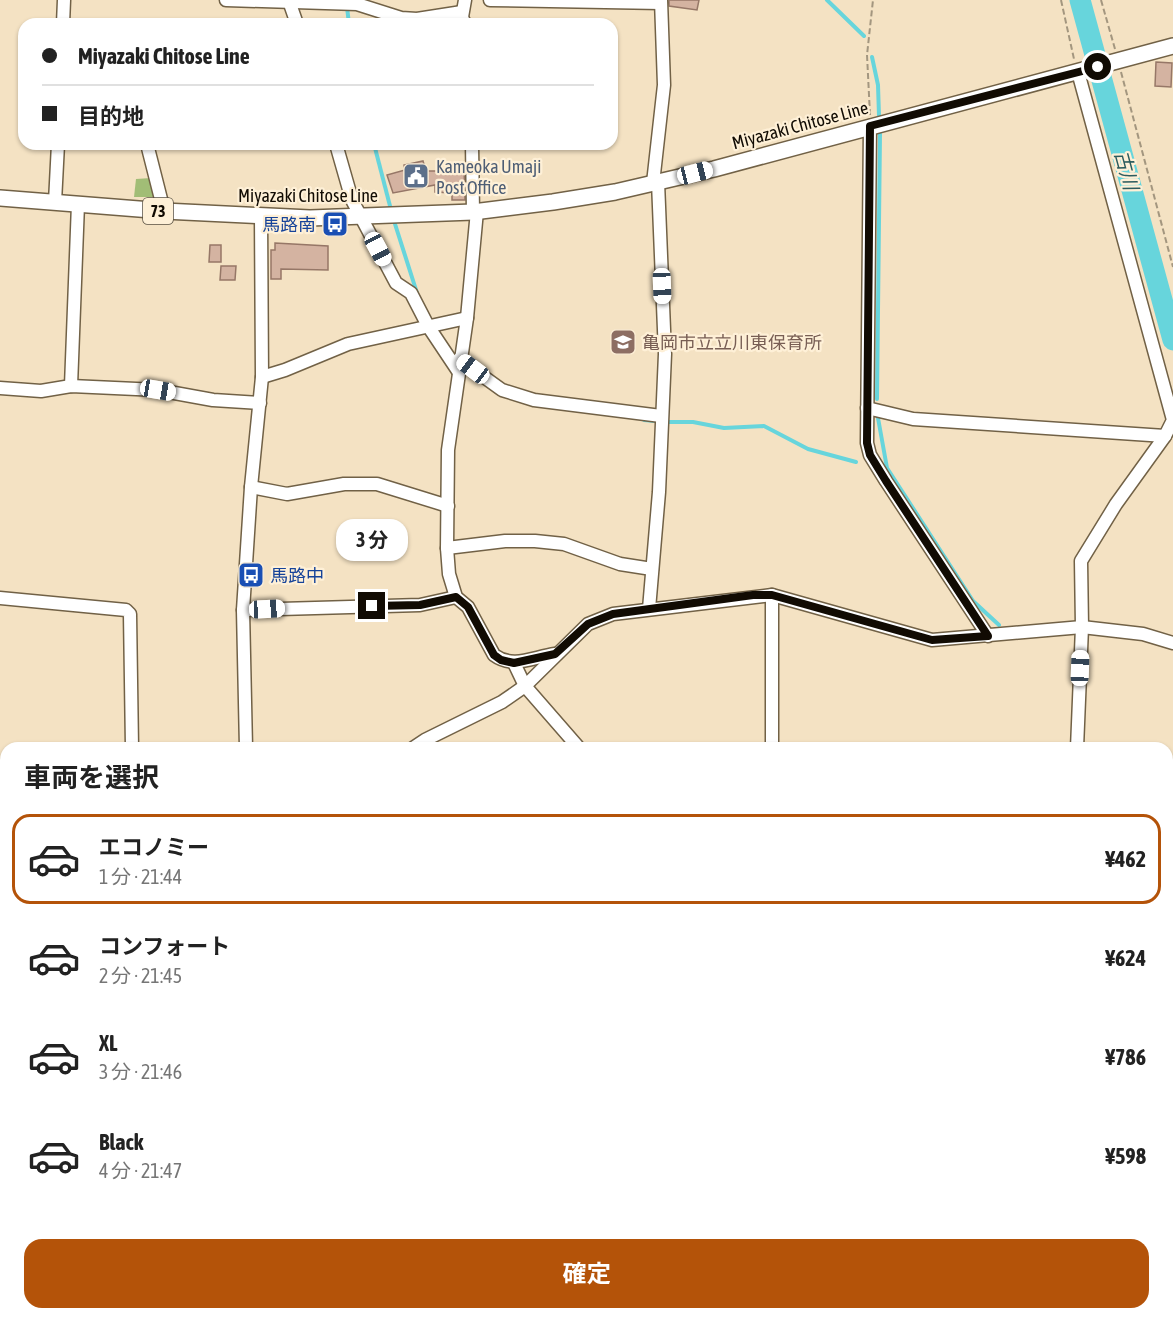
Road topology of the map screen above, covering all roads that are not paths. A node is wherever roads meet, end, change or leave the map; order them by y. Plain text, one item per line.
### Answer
1 (64, 0) edge
2 (226, 0) edge
3 (490, 0) edge
4 (288, 1) edge
5 (661, 2) edge
6 (464, 12) edge
7 (63, 18) edge
8 (295, 18) edge
9 (401, 18) edge
10 (429, 18) edge
11 (1173, 46) edge
12 (1081, 71) junction
13 (870, 126) junction
14 (58, 150) edge
15 (149, 150) edge
16 (338, 150) edge
17 (471, 150) edge
18 (656, 183) junction
19 (0, 198) edge
20 (55, 202) junction
21 (78, 204) junction
22 (164, 211) junction
23 (475, 211) junction
24 (261, 216) junction
25 (361, 216) junction
26 (467, 318) junction
27 (428, 326) junction
28 (459, 365) junction
29 (262, 376) junction
30 (71, 386) junction
31 (0, 388) edge
32 (260, 403) junction
33 (867, 408) junction
34 (661, 416) junction
35 (1165, 436) junction
36 (251, 486) junction
37 (448, 506) junction
38 (447, 548) junction
39 (652, 570) junction
40 (772, 595) junction
41 (456, 597) junction
42 (0, 598) edge
43 (649, 609) junction
44 (243, 610) junction
45 (1082, 627) junction
46 (988, 636) junction
47 (1173, 643) edge
48 (555, 654) junction
49 (514, 663) junction
50 (525, 686) junction
51 (132, 742) edge
52 (246, 742) edge
53 (422, 742) edge
54 (574, 742) edge
55 (772, 742) edge
56 (1077, 742) edge

1 - 7 street
2 - 4 street
3 - 5 street
4 - 8 street
4 - 9 street
5 - 18 street
6 - 10 street
11 - 12 main road, Miyazaki Chitose Line / 73
12 - 13 main road, Miyazaki Chitose Line / 73
12 - 35 street
13 - 18 main road, Miyazaki Chitose Line / 73
13 - 33 street
14 - 20 street
15 - 22 street
16 - 25 street
17 - 23 street
18 - 23 main road, Miyazaki Chitose Line / 73
18 - 34 street
19 - 20 main road, Miyazaki Chitose Line / 73
20 - 21 main road, Miyazaki Chitose Line / 73
21 - 22 main road, Miyazaki Chitose Line / 73
21 - 30 street
22 - 24 main road, Miyazaki Chitose Line / 73
23 - 25 main road, Miyazaki Chitose Line / 73
23 - 26 street
24 - 25 main road, Miyazaki Chitose Line / 73
24 - 29 street
25 - 27 street
26 - 27 street
26 - 28 street
27 - 28 street
27 - 29 street
28 - 34 street
28 - 37 street
29 - 32 street
30 - 31 street
30 - 32 street
32 - 36 street
33 - 35 street
33 - 46 street
34 - 39 street
35 - 45 street
36 - 37 street
36 - 44 street
37 - 38 street
38 - 39 street
38 - 41 street
39 - 43 street
40 - 43 street
40 - 46 street
40 - 55 street
41 - 44 street
41 - 49 street
42 - 51 street
43 - 48 street
44 - 52 street
45 - 46 street
45 - 47 street
45 - 56 street
48 - 49 street
48 - 50 street
49 - 50 street
50 - 53 street
50 - 54 street

